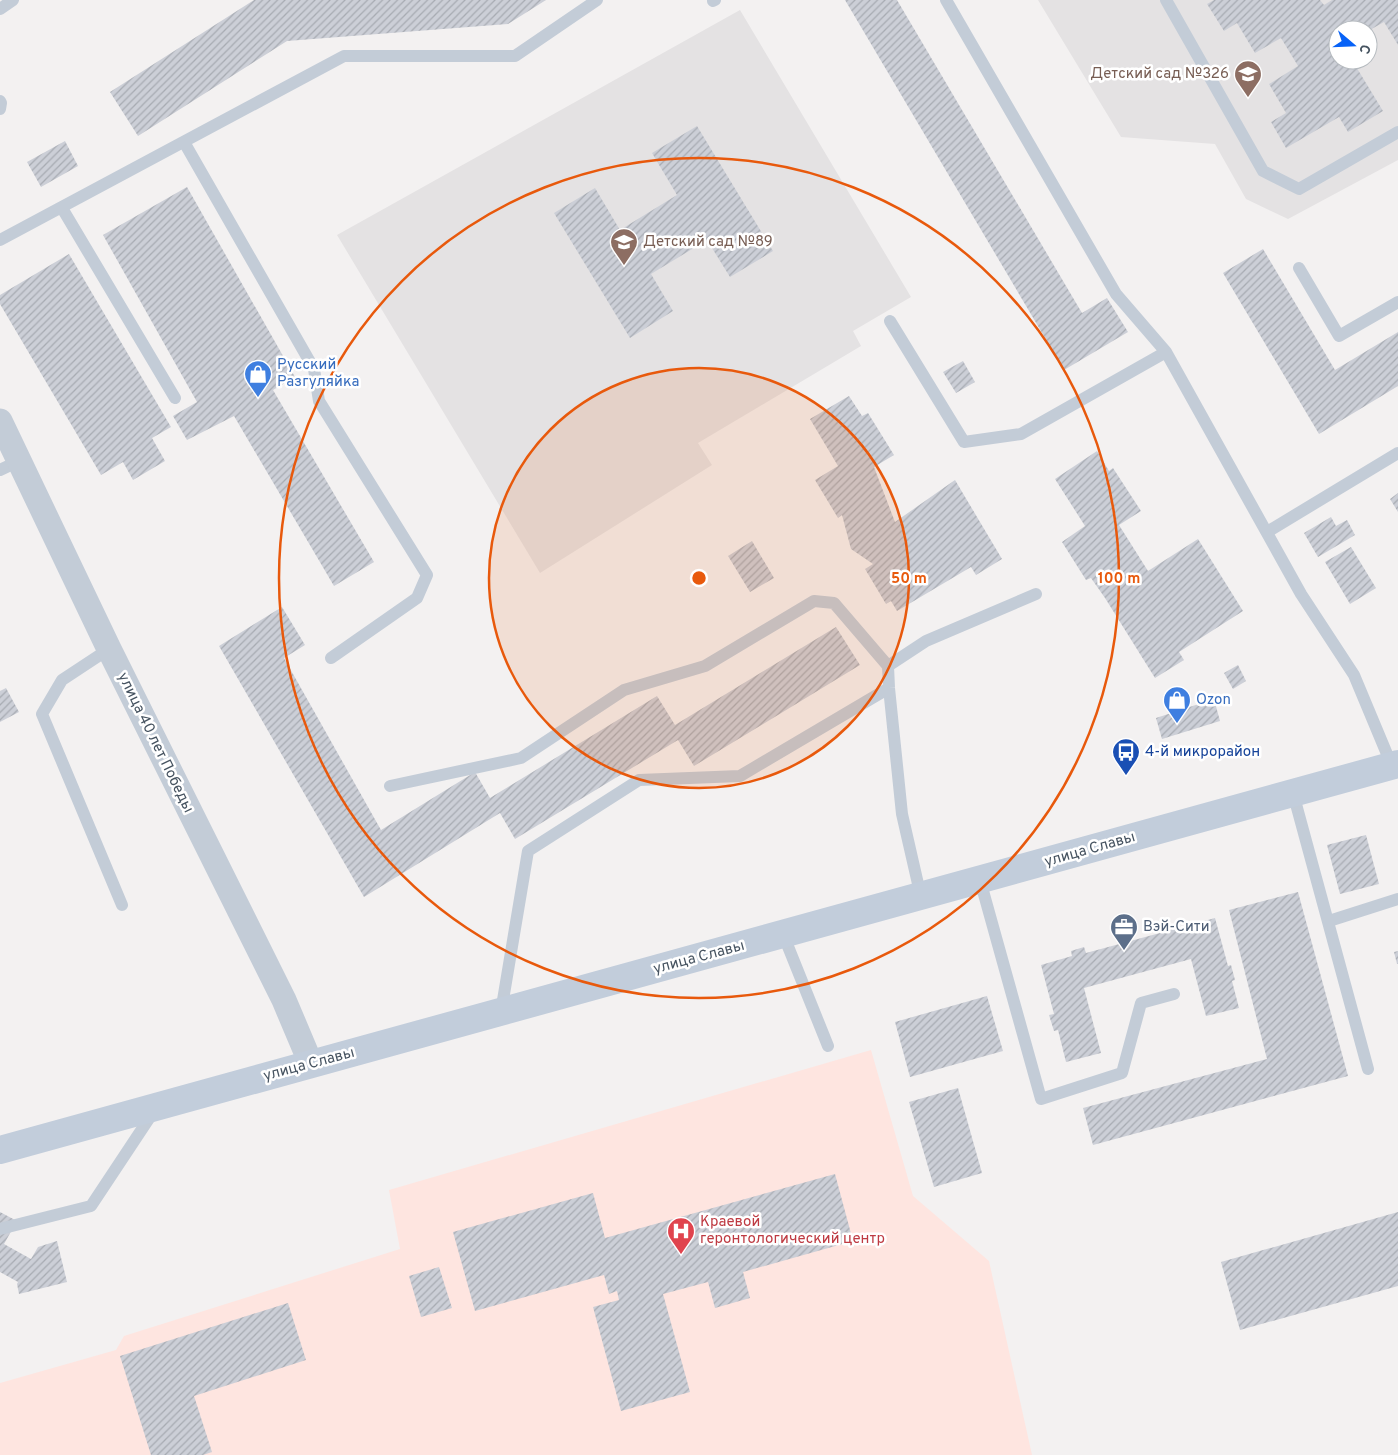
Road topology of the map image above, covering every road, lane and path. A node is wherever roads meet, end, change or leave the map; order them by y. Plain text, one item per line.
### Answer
1 (14, 0) edge
2 (597, 0) edge
3 (946, 0) edge
4 (1166, 0) edge
5 (0, 9) edge
6 (0, 101) edge
7 (0, 109) edge
8 (1398, 132) edge
9 (184, 142) junction
10 (62, 208) junction
11 (0, 240) edge
12 (1299, 268) dead end
13 (1398, 302) edge
14 (890, 321) dead end
15 (1166, 352) junction
16 (174, 398) dead end
17 (0, 421) edge
18 (1398, 453) edge
19 (10, 466) edge
20 (1267, 532) junction
21 (1036, 594) dead end
22 (109, 649) junction
23 (331, 658) dead end
24 (888, 666) junction
25 (889, 688) junction
26 (1395, 765) edge
27 (390, 786) dead end
28 (1293, 793) junction
29 (980, 880) junction
30 (921, 897) junction
31 (1398, 898) edge
32 (122, 905) dead end
33 (1329, 922) junction
34 (783, 934) junction
35 (1174, 994) dead end
36 (501, 1012) junction
37 (828, 1046) dead end
38 (311, 1064) junction
39 (1368, 1069) dead end
40 (157, 1107) junction
41 (0, 1150) edge
42 (0, 1229) edge

1 - 5 lane
2 - 9 lane
3 - 15 lane
4 - 8 lane
6 - 7 lane
9 - 10 lane
9 - 23 lane
10 - 11 lane
10 - 16 lane
12 - 13 lane
14 - 15 lane
15 - 20 lane
17 - 19 street, улица 40 лет Победы
18 - 20 lane
19 - 22 street, улица 40 лет Победы
20 - 26 lane
21 - 24 lane
22 - 32 lane
22 - 38 street, улица 40 лет Победы
24 - 25 lane
24 - 27 lane
25 - 30 lane
25 - 36 lane
26 - 28 main road, улица Славы
28 - 29 main road, улица Славы
28 - 33 lane
29 - 30 main road, улица Славы
29 - 35 lane
30 - 34 main road, улица Славы
31 - 33 lane
33 - 39 lane
34 - 36 main road, улица Славы
34 - 37 lane
36 - 38 main road, улица Славы
38 - 40 main road, улица Славы
40 - 41 main road, улица Славы
40 - 42 lane

